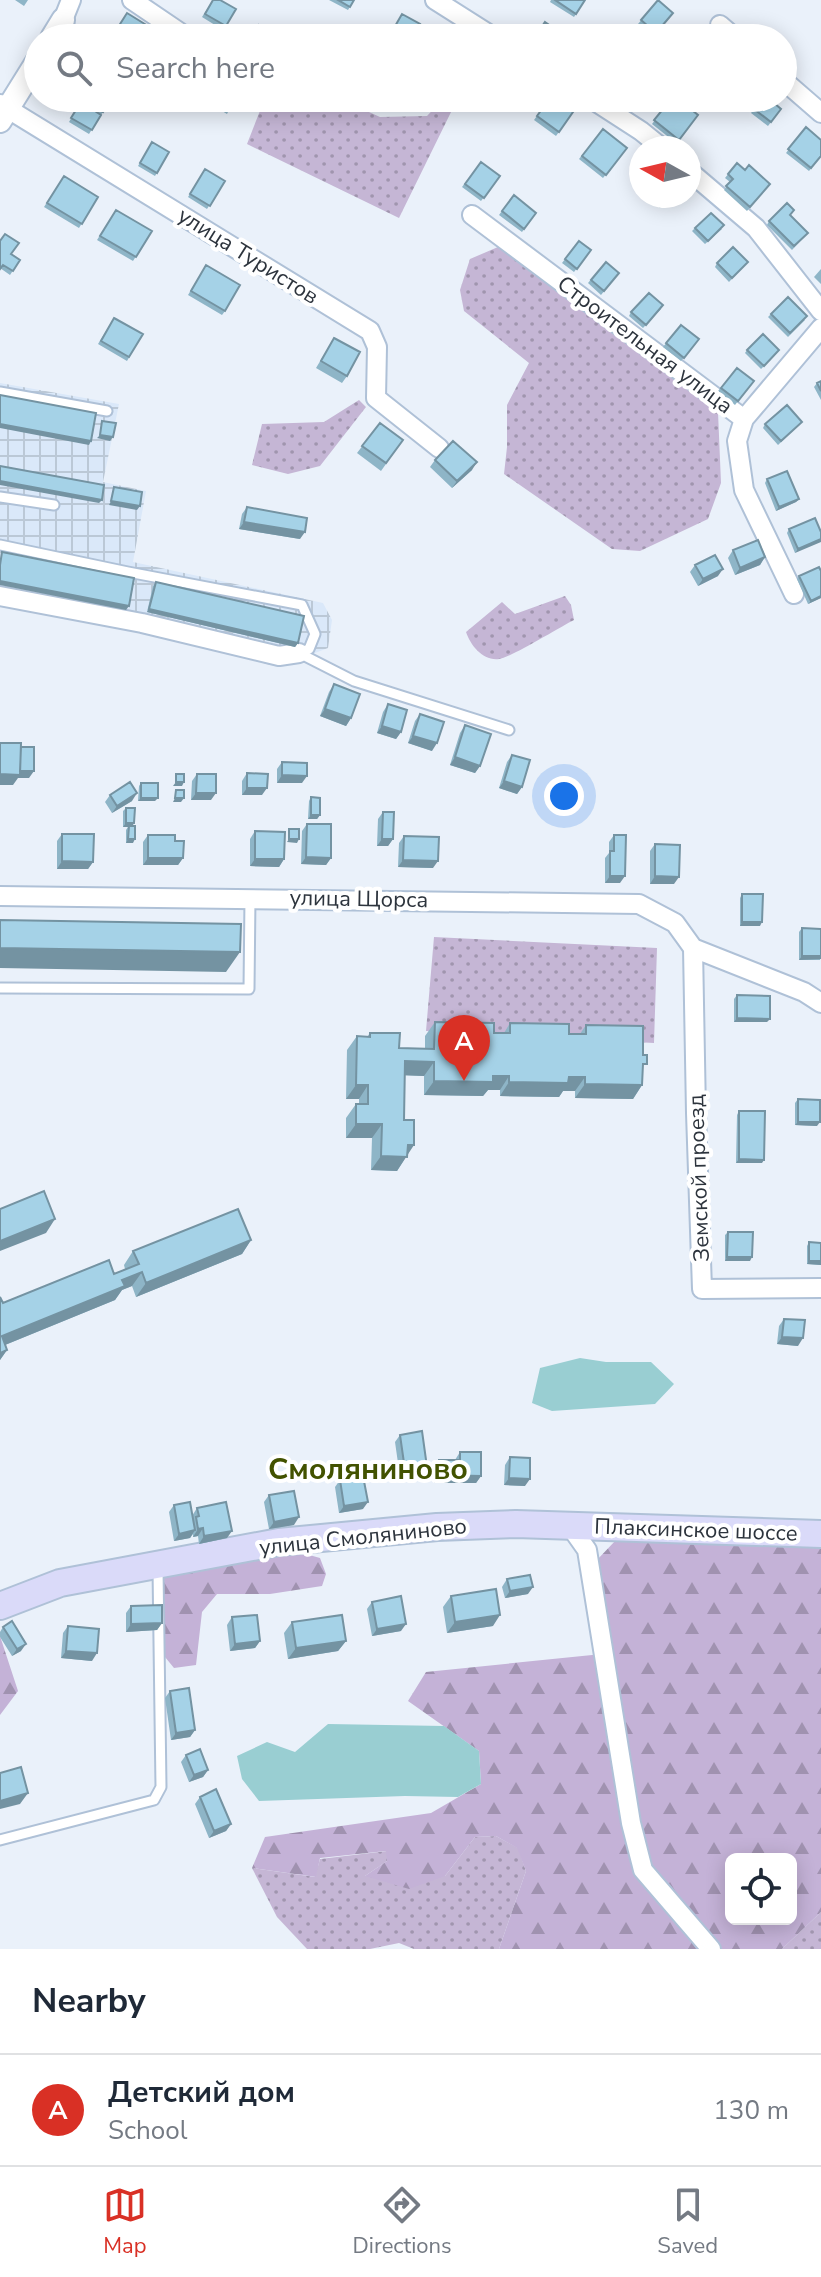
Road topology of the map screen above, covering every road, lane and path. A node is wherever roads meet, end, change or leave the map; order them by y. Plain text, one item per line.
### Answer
1 (132, 0) edge
2 (435, 0) edge
3 (167, 24) edge
4 (473, 24) edge
5 (24, 80) edge
6 (797, 92) edge
7 (3, 111) edge
8 (612, 112) edge
9 (821, 113) edge
10 (647, 136) edge
11 (701, 181) edge
12 (472, 215) dead end
13 (821, 311) edge
14 (821, 328) edge
15 (0, 392) edge
16 (107, 411) dead end
17 (744, 419) junction
18 (439, 448) dead end
19 (0, 497) edge
20 (54, 505) dead end
21 (0, 545) edge
22 (794, 594) dead end
23 (0, 596) edge
24 (299, 653) junction
25 (509, 730) dead end
26 (0, 896) edge
27 (250, 898) junction
28 (696, 949) junction
29 (0, 988) edge
30 (821, 1003) edge
31 (821, 1288) edge
32 (570, 1526) junction
33 (821, 1534) edge
34 (158, 1566) junction
35 (0, 1606) edge
36 (0, 1840) edge
37 (711, 1949) edge

1 - 3 street
2 - 4 street
5 - 7 street
6 - 9 street
7 - 18 street, улица Туристов
8 - 10 street
11 - 13 street
12 - 17 street, Строительная улица
14 - 17 street
15 - 16 lane
17 - 22 street, Строительная улица
19 - 20 lane
21 - 24 lane
23 - 24 street
24 - 25 lane
26 - 27 street, улица Щорса
27 - 28 street, улица Щорса
27 - 29 lane
28 - 30 street
28 - 31 street, Земской проезд
32 - 33 main road, Плаксинское шоссе
32 - 34 main road, улица Смоляниново
32 - 37 street
34 - 35 main road, улица Смоляниново
34 - 36 lane

